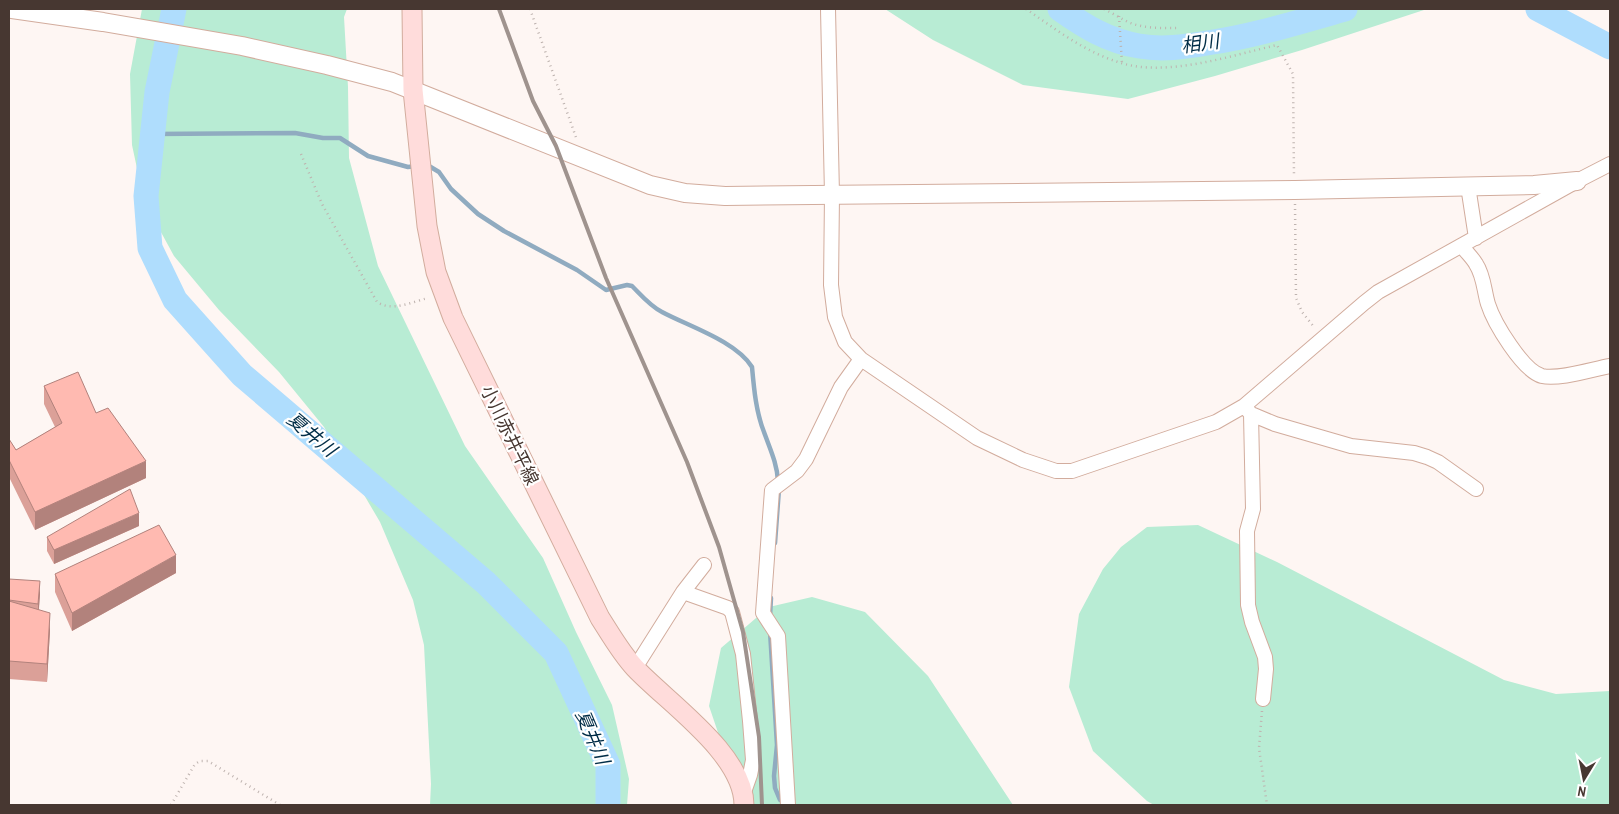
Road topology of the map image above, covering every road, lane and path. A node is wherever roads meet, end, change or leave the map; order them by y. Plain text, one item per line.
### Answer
1 (12, 9) edge
2 (412, 9) edge
3 (530, 9) edge
4 (828, 9) edge
5 (1026, 9) edge
6 (1104, 9) edge
7 (1119, 16) junction
8 (1180, 28) dead end
9 (1277, 45) dead end
10 (1122, 62) junction
11 (413, 90) junction
12 (301, 154) dead end
13 (583, 158) junction
14 (1610, 164) edge
15 (1577, 181) junction
16 (1468, 186) junction
17 (832, 195) junction
18 (1476, 238) junction
19 (1462, 246) junction
20 (444, 294) junction
21 (861, 359) junction
22 (1610, 366) edge
23 (1248, 410) junction
24 (1476, 489) dead end
25 (704, 565) dead end
26 (683, 592) junction
27 (635, 668) junction
28 (1263, 699) joint
29 (744, 799) edge
30 (171, 805) edge
31 (280, 805) edge
32 (788, 805) edge
33 (1267, 805) edge

1 - 11 street
2 - 11 main road, 小川赤井平線
3 - 13 path
4 - 17 street
5 - 10 path
6 - 7 path
7 - 8 path
7 - 10 path
9 - 10 path
11 - 13 street
11 - 20 main road, 小川赤井平線
12 - 20 path
13 - 17 street
14 - 15 street
15 - 16 street
15 - 18 street
16 - 17 street
16 - 18 street
17 - 21 street
18 - 19 street
19 - 22 street
19 - 23 street
20 - 27 main road, 小川赤井平線
21 - 23 street
21 - 32 street
23 - 24 street
23 - 28 street
25 - 26 street
26 - 27 street
26 - 29 street
27 - 29 main road, 小川赤井平線
28 - 33 path
30 - 31 path

